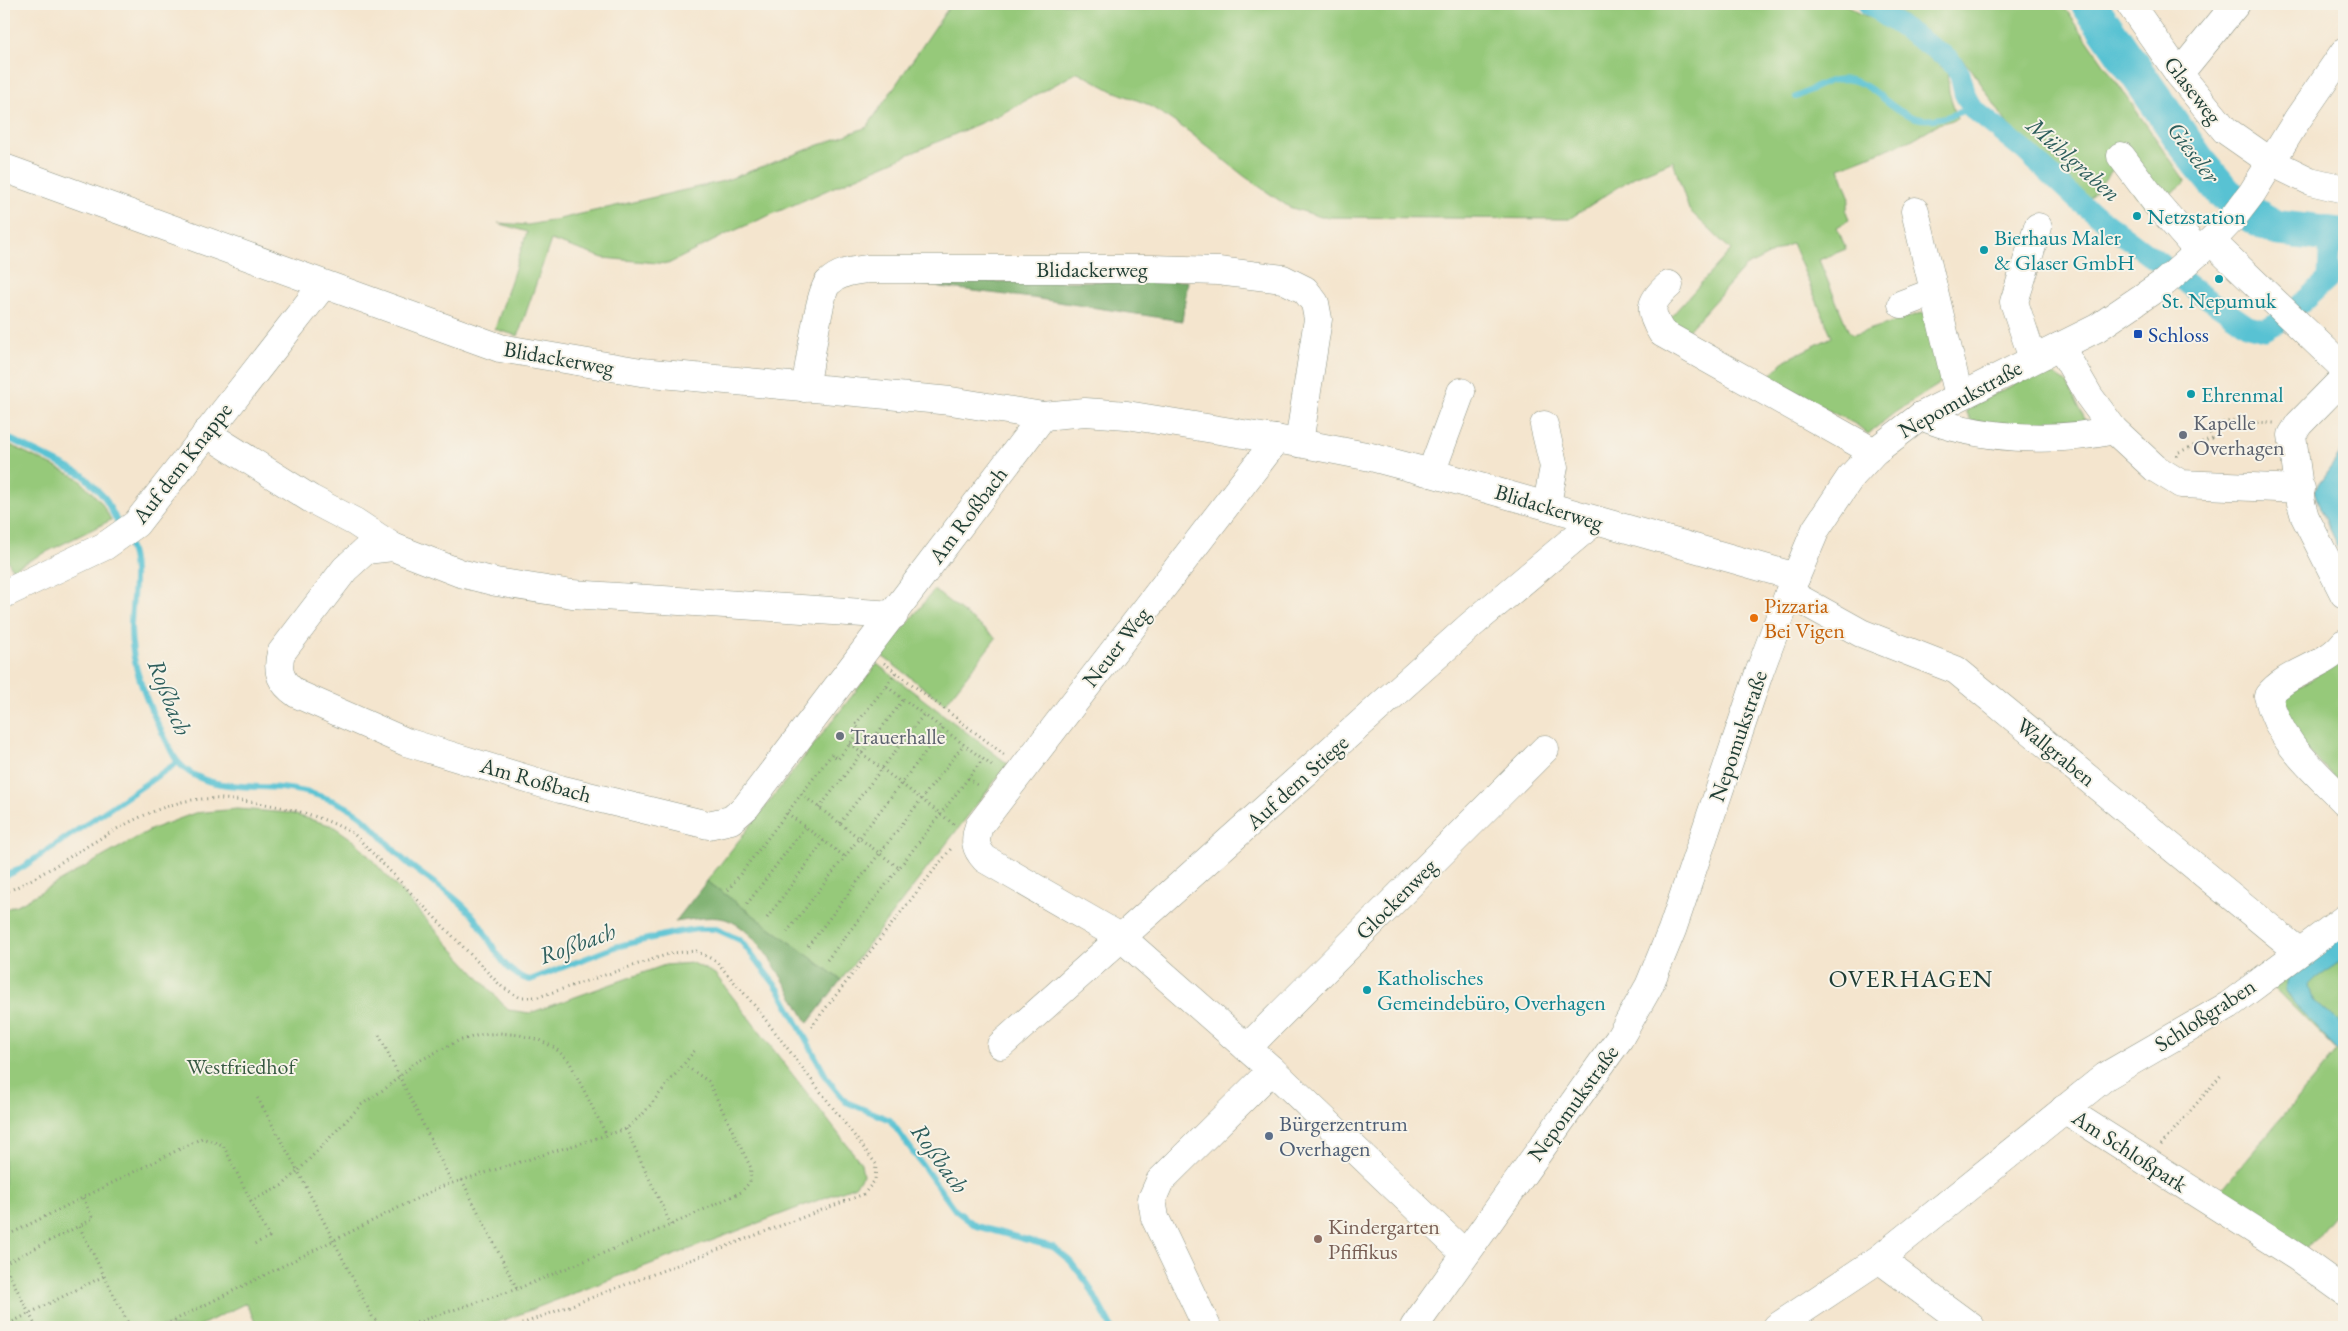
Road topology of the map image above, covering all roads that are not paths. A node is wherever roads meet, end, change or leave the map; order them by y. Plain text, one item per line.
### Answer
1 (2130, 4) edge
2 (2236, 4) edge
3 (2344, 52) edge
4 (2179, 74) junction
5 (2121, 156) dead end
6 (2271, 162) junction
7 (4, 168) edge
8 (2344, 189) edge
9 (1915, 212) dead end
10 (2038, 227) dead end
11 (2189, 260) junction
12 (323, 285) junction
13 (1669, 285) dead end
14 (1934, 292) junction
15 (1902, 304) dead end
16 (2060, 346) junction
17 (2033, 359) junction
18 (2344, 368) edge
19 (2344, 378) edge
20 (805, 388) junction
21 (1461, 392) dead end
22 (1959, 396) junction
23 (1043, 416) junction
24 (1921, 416) junction
25 (1544, 425) dead end
26 (2114, 430) junction
27 (206, 433) junction
28 (1288, 441) junction
29 (1874, 452) junction
30 (1431, 473) junction
31 (2301, 489) junction
32 (1547, 504) junction
33 (1595, 521) junction
34 (393, 547) junction
35 (1793, 585) junction
36 (4, 594) edge
37 (2344, 594) edge
38 (894, 615) junction
39 (2344, 643) edge
40 (1545, 749) dead end
41 (2344, 801) edge
42 (2344, 918) edge
43 (1122, 938) junction
44 (2298, 951) junction
45 (1001, 1045) dead end
46 (1247, 1048) junction
47 (1272, 1070) junction
48 (2064, 1109) junction
49 (1465, 1254) junction
50 (1879, 1259) junction
51 (2344, 1290) edge
52 (1207, 1327) edge
53 (1414, 1327) edge
54 (1778, 1327) edge
55 (1971, 1327) edge

1 - 4 street, Glaseweg
2 - 4 street
3 - 6 street, Nepomukstraße
4 - 6 street, Glaseweg
5 - 11 street
6 - 8 street, Glaseweg
6 - 11 street, Nepomukstraße
7 - 12 street, Blidackerweg
9 - 14 street
10 - 17 street
11 - 16 street, Nepomukstraße
11 - 18 street
12 - 20 street, Blidackerweg
12 - 27 street, Auf dem Knappe
13 - 29 street
14 - 15 street
14 - 22 street
16 - 17 street, Nepomukstraße
16 - 26 street
17 - 22 street, Nepomukstraße
19 - 31 street
20 - 23 street, Blidackerweg
20 - 28 street, Blidackerweg
21 - 30 street
22 - 24 street, Nepomukstraße
23 - 28 street, Blidackerweg
23 - 38 street, Am Roßbach
24 - 26 street
24 - 29 street, Nepomukstraße
25 - 32 street
26 - 31 street
27 - 34 street, Am Roßbach
27 - 36 street, Auf dem Knappe
28 - 30 street, Blidackerweg
28 - 43 street, Neuer Weg
29 - 35 street, Nepomukstraße
30 - 32 street, Blidackerweg
31 - 37 street
32 - 33 street, Blidackerweg
33 - 35 street, Blidackerweg
33 - 43 street, Auf dem Stiege
34 - 38 street, Am Roßbach
34 - 38 street, Am Roßbach
35 - 44 street, Wallgraben
35 - 49 street, Nepomukstraße
39 - 41 street
40 - 46 street, Glockenweg
42 - 44 street, Schloßgraben
43 - 45 street, Auf dem Stiege
43 - 46 street
44 - 48 street, Schloßgraben
46 - 47 street
47 - 49 street
47 - 52 street
48 - 50 street, Am Schloßpark
48 - 51 street, Am Schloßpark
49 - 53 street, Nepomukstraße
50 - 54 street, Am Schloßpark
50 - 55 street

